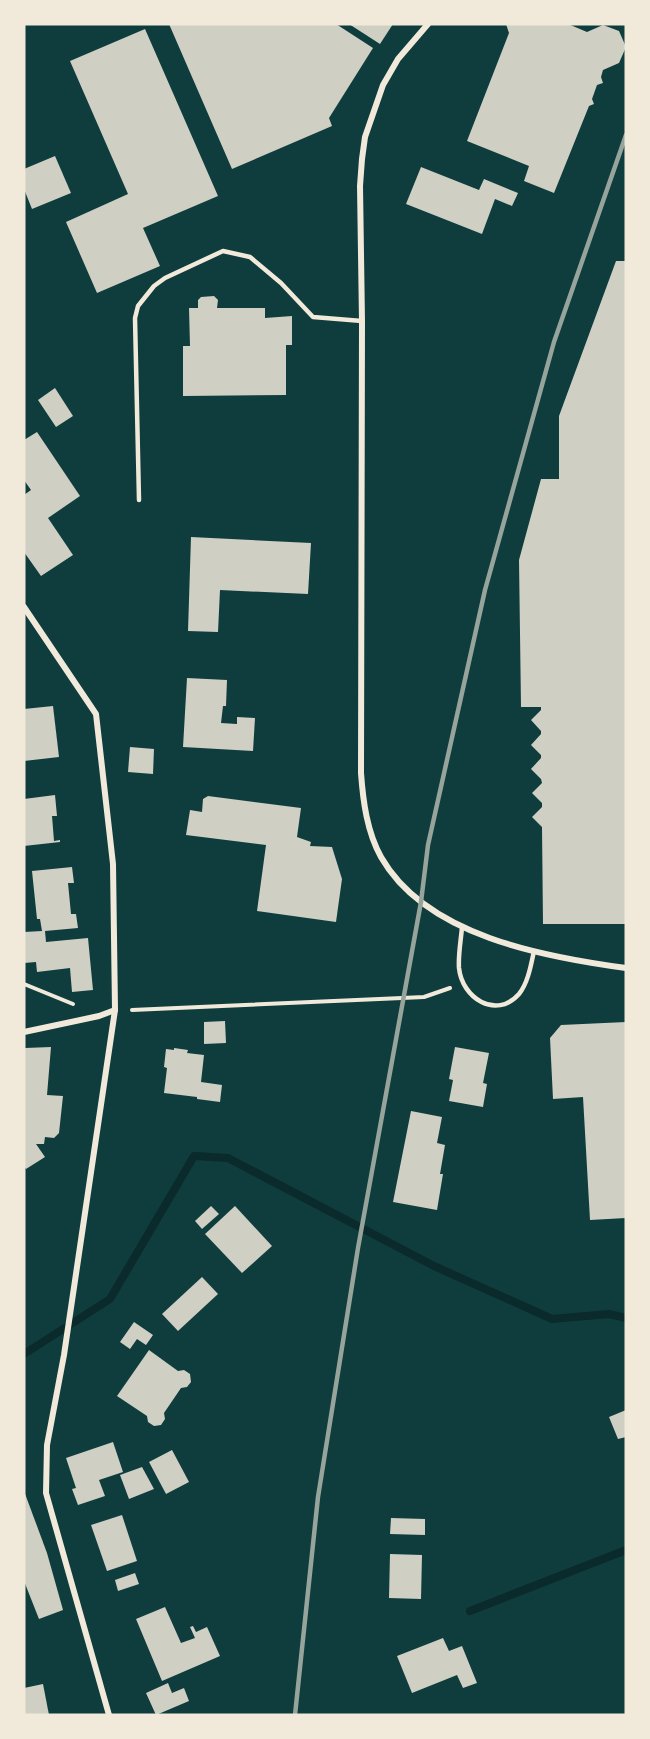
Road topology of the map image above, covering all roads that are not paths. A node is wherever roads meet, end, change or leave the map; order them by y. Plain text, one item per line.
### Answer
1 (428, 24) edge
2 (362, 321) junction
3 (139, 500) dead end
4 (24, 607) edge
5 (462, 927) junction
6 (534, 951) junction
7 (626, 968) edge
8 (115, 1010) junction
9 (24, 1032) edge
10 (109, 1715) edge

1 - 2 street
2 - 3 lane
2 - 5 street
4 - 8 street
5 - 6 street
5 - 6 lane
6 - 7 street
8 - 9 street
8 - 10 street

